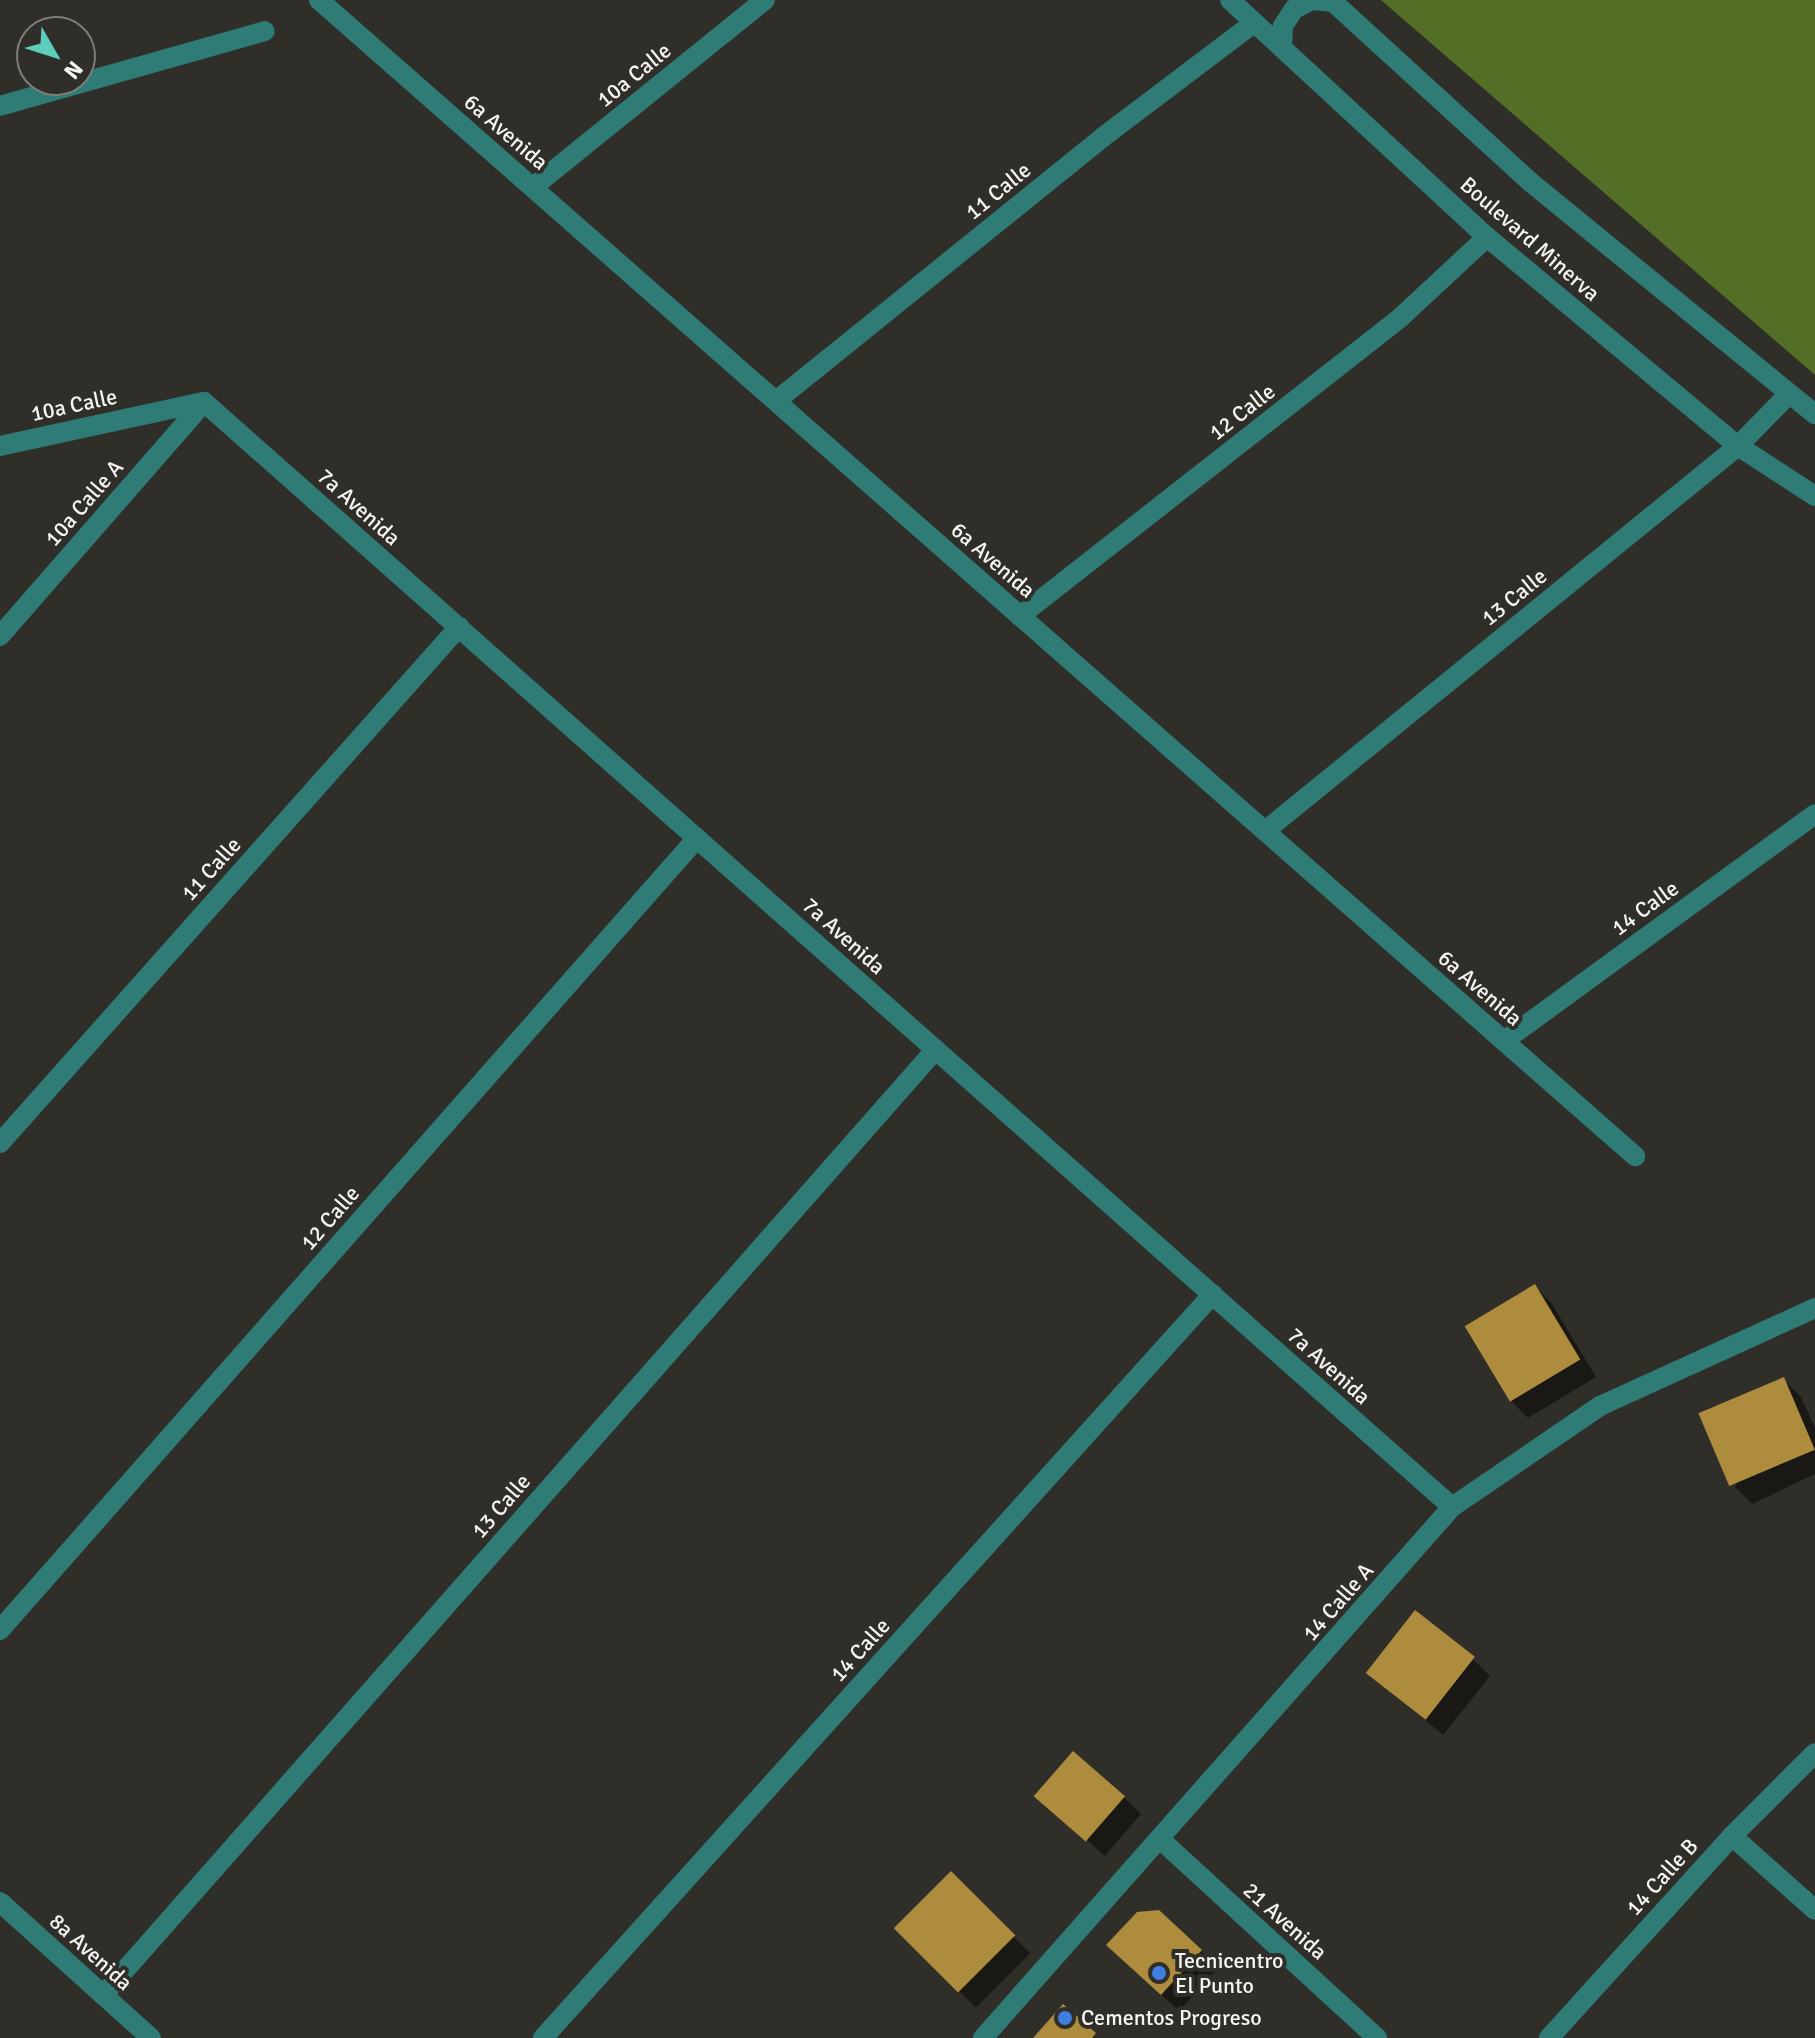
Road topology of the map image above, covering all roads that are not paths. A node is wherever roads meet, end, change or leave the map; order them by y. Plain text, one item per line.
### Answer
1 (319, 0) edge
2 (765, 0) edge
3 (1258, 0) edge
4 (1332, 1) edge
5 (1234, 3) edge
6 (1254, 23) junction
7 (265, 31) dead end
8 (1282, 47) junction
9 (0, 106) edge
10 (533, 187) junction
11 (1487, 237) junction
12 (1788, 395) junction
13 (776, 401) junction
14 (204, 402) junction
15 (1815, 414) edge
16 (0, 446) edge
17 (1738, 446) junction
18 (1815, 496) edge
19 (1020, 616) junction
20 (459, 627) junction
21 (0, 636) edge
22 (1815, 814) edge
23 (1265, 831) junction
24 (697, 838) junction
25 (1504, 1041) junction
26 (936, 1049) junction
27 (0, 1143) edge
28 (1635, 1156) dead end
29 (1213, 1294) junction
30 (1815, 1308) edge
31 (1452, 1507) junction
32 (0, 1630) edge
33 (1815, 1753) edge
34 (1732, 1836) junction
35 (1161, 1840) junction
36 (0, 1902) edge
37 (1815, 1910) edge
38 (103, 1995) junction
39 (151, 2038) edge
40 (543, 2038) edge
41 (983, 2038) edge
42 (1377, 2038) edge
43 (1549, 2038) edge

1 - 10 street, 6a Avenida
2 - 10 street, 10a Calle
3 - 5 street
4 - 8 street
4 - 12 street, Boulevard Minerva
5 - 6 street, Boulevard Minerva
6 - 8 street, Boulevard Minerva
6 - 13 street, 11 Calle
7 - 9 street
8 - 11 street, Boulevard Minerva
10 - 13 street, 6a Avenida
11 - 17 street, Boulevard Minerva
11 - 19 street, 12 Calle
12 - 15 street, Boulevard Minerva
12 - 17 street, 13 Calle
13 - 19 street, 6a Avenida
14 - 16 street, 10a Calle
14 - 20 street, 7a Avenida
14 - 21 street, 10a Calle A
17 - 18 street, Boulevard Minerva
17 - 23 street, 13 Calle
19 - 23 street, 6a Avenida
20 - 24 street, 7a Avenida
20 - 27 street, 11 Calle
22 - 25 street, 14 Calle
23 - 25 street, 6a Avenida
24 - 26 street, 7a Avenida
24 - 32 street, 12 Calle
25 - 28 street, 6a Avenida
26 - 29 street, 7a Avenida
26 - 38 street, 13 Calle
29 - 31 street, 7a Avenida
29 - 40 street, 14 Calle
30 - 31 street, 14 Calle A
31 - 35 street, 14 Calle A
33 - 34 street, 14 Calle B
34 - 37 street
34 - 43 street, 14 Calle B
35 - 41 street, 14 Calle A
35 - 42 street, 21 Avenida
36 - 38 street, 8a Avenida
38 - 39 street, 8a Avenida

